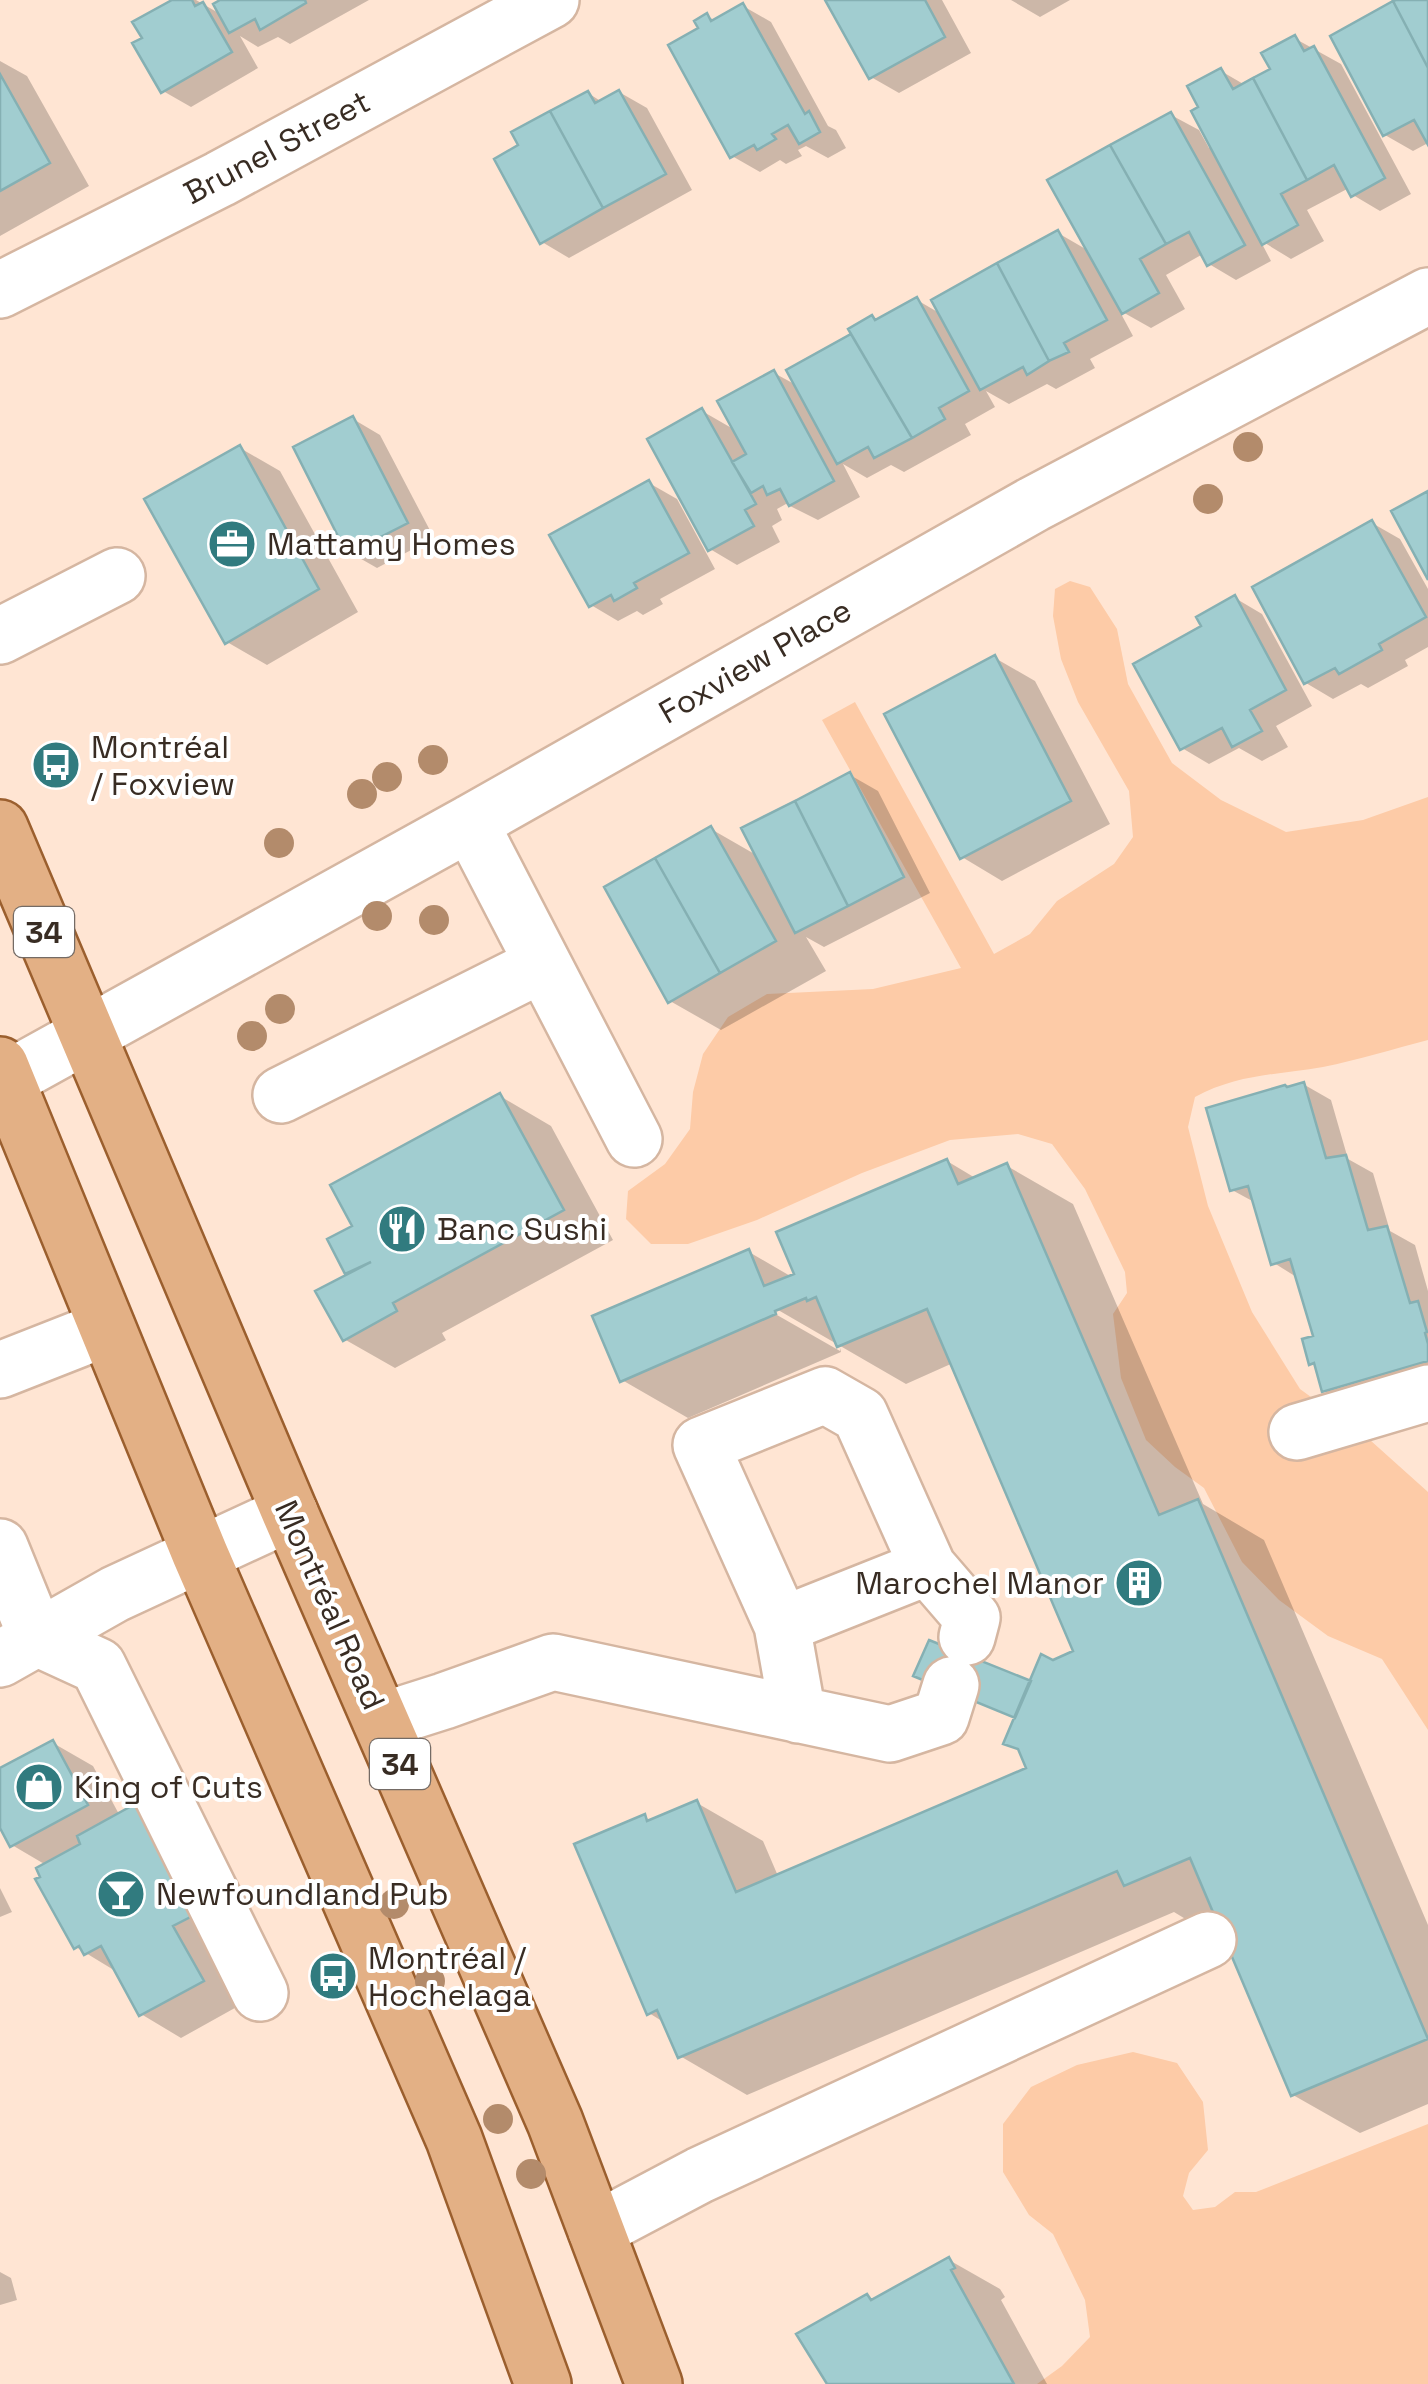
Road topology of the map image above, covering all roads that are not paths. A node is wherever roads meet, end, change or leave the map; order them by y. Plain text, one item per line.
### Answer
1 (550, 0) edge
2 (0, 290) edge
3 (1428, 296) edge
4 (117, 576) dead end
5 (0, 636) edge
6 (470, 823) junction
7 (0, 828) edge
8 (543, 964) junction
9 (88, 1036) junction
10 (2, 1076) edge
11 (281, 1095) dead end
12 (634, 1139) dead end
13 (107, 1328) junction
14 (0, 1370) edge
15 (1428, 1393) edge
16 (1298, 1432) dead end
17 (290, 1513) junction
18 (0, 1548) edge
19 (200, 1554) junction
20 (928, 1567) junction
21 (782, 1625) junction
22 (18, 1648) edge
23 (798, 1714) junction
24 (381, 1721) junction
25 (1208, 1940) dead end
26 (260, 1993) dead end
27 (596, 2230) junction
28 (543, 2384) edge
29 (654, 2384) edge

1 - 2 street, Brunel Street
3 - 6 street, Foxview Place
4 - 5 street
6 - 8 street
6 - 9 street, Foxview Place
7 - 9 main road, Montréal Road / 34
8 - 11 street
8 - 12 street
9 - 10 street, Foxview Place
9 - 17 main road, Montréal Road / 34
10 - 13 main road
13 - 14 street
13 - 19 main road
15 - 16 street
17 - 19 street
17 - 24 main road, Montréal Road / 34
18 - 22 street
19 - 22 street
19 - 28 main road
20 - 21 street
20 - 21 street
20 - 23 street
21 - 23 street
22 - 26 street
23 - 24 street
24 - 27 main road, Montréal Road / 34
25 - 27 street
27 - 29 main road, Montréal Road / 34

